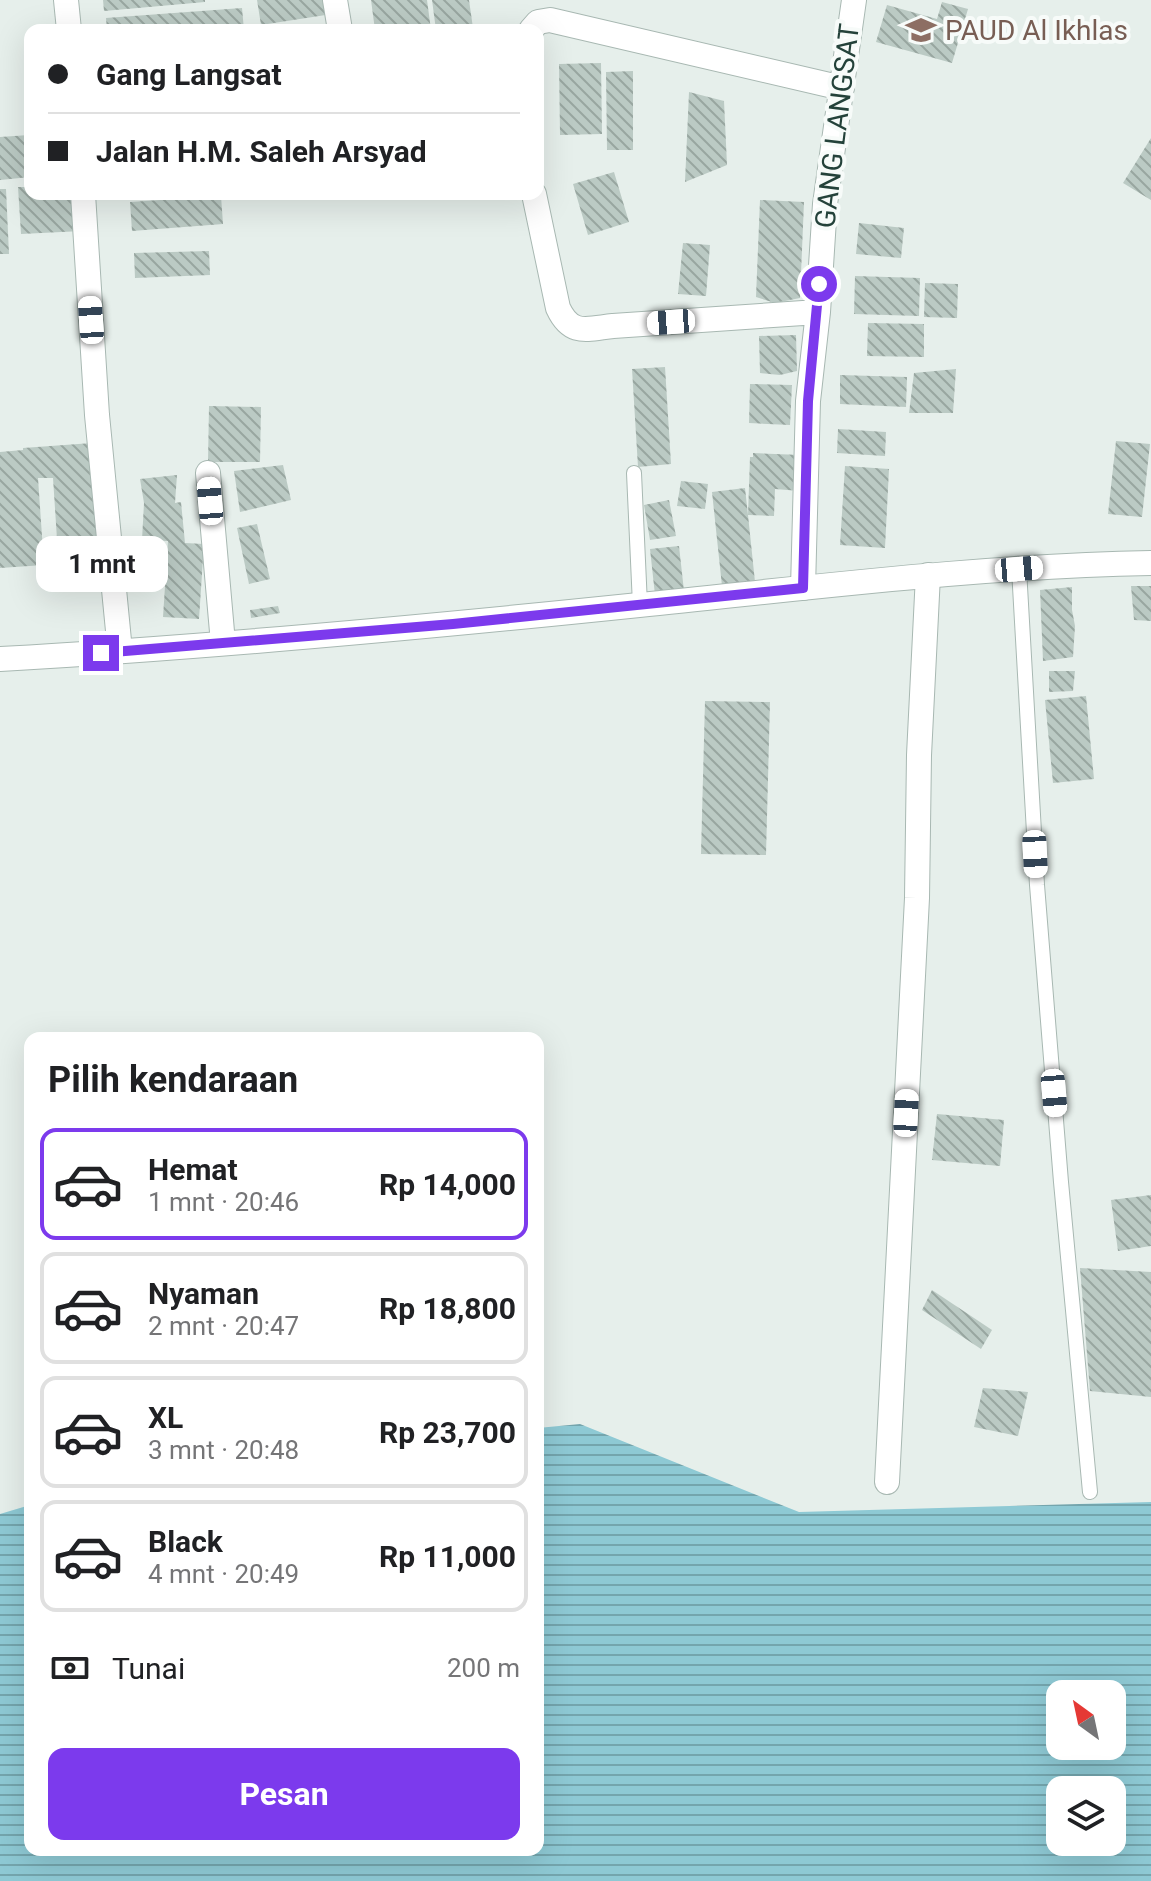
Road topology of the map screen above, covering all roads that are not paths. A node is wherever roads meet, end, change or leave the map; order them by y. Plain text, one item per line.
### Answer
1 (66, 0) edge
2 (335, 0) edge
3 (854, 0) edge
4 (68, 24) edge
5 (339, 24) edge
6 (536, 24) edge
7 (842, 88) junction
8 (83, 200) edge
9 (535, 200) edge
10 (818, 312) junction
11 (208, 473) dead end
12 (634, 473) dead end
13 (1151, 563) edge
14 (1019, 569) junction
15 (928, 575) junction
16 (803, 588) junction
17 (640, 605) junction
18 (223, 643) junction
19 (120, 651) junction
20 (0, 659) edge
21 (887, 1482) dead end
22 (1090, 1492) dead end

1 - 4 street
2 - 5 street
3 - 7 street, GANG LANGSAT
6 - 7 street
7 - 10 street, GANG LANGSAT
8 - 19 street
9 - 10 street
10 - 16 street, GANG LANGSAT
11 - 18 street
12 - 17 lane
13 - 14 street
14 - 15 street
14 - 22 lane
15 - 16 street
15 - 21 street
16 - 17 street
17 - 18 street
18 - 19 street
19 - 20 street

